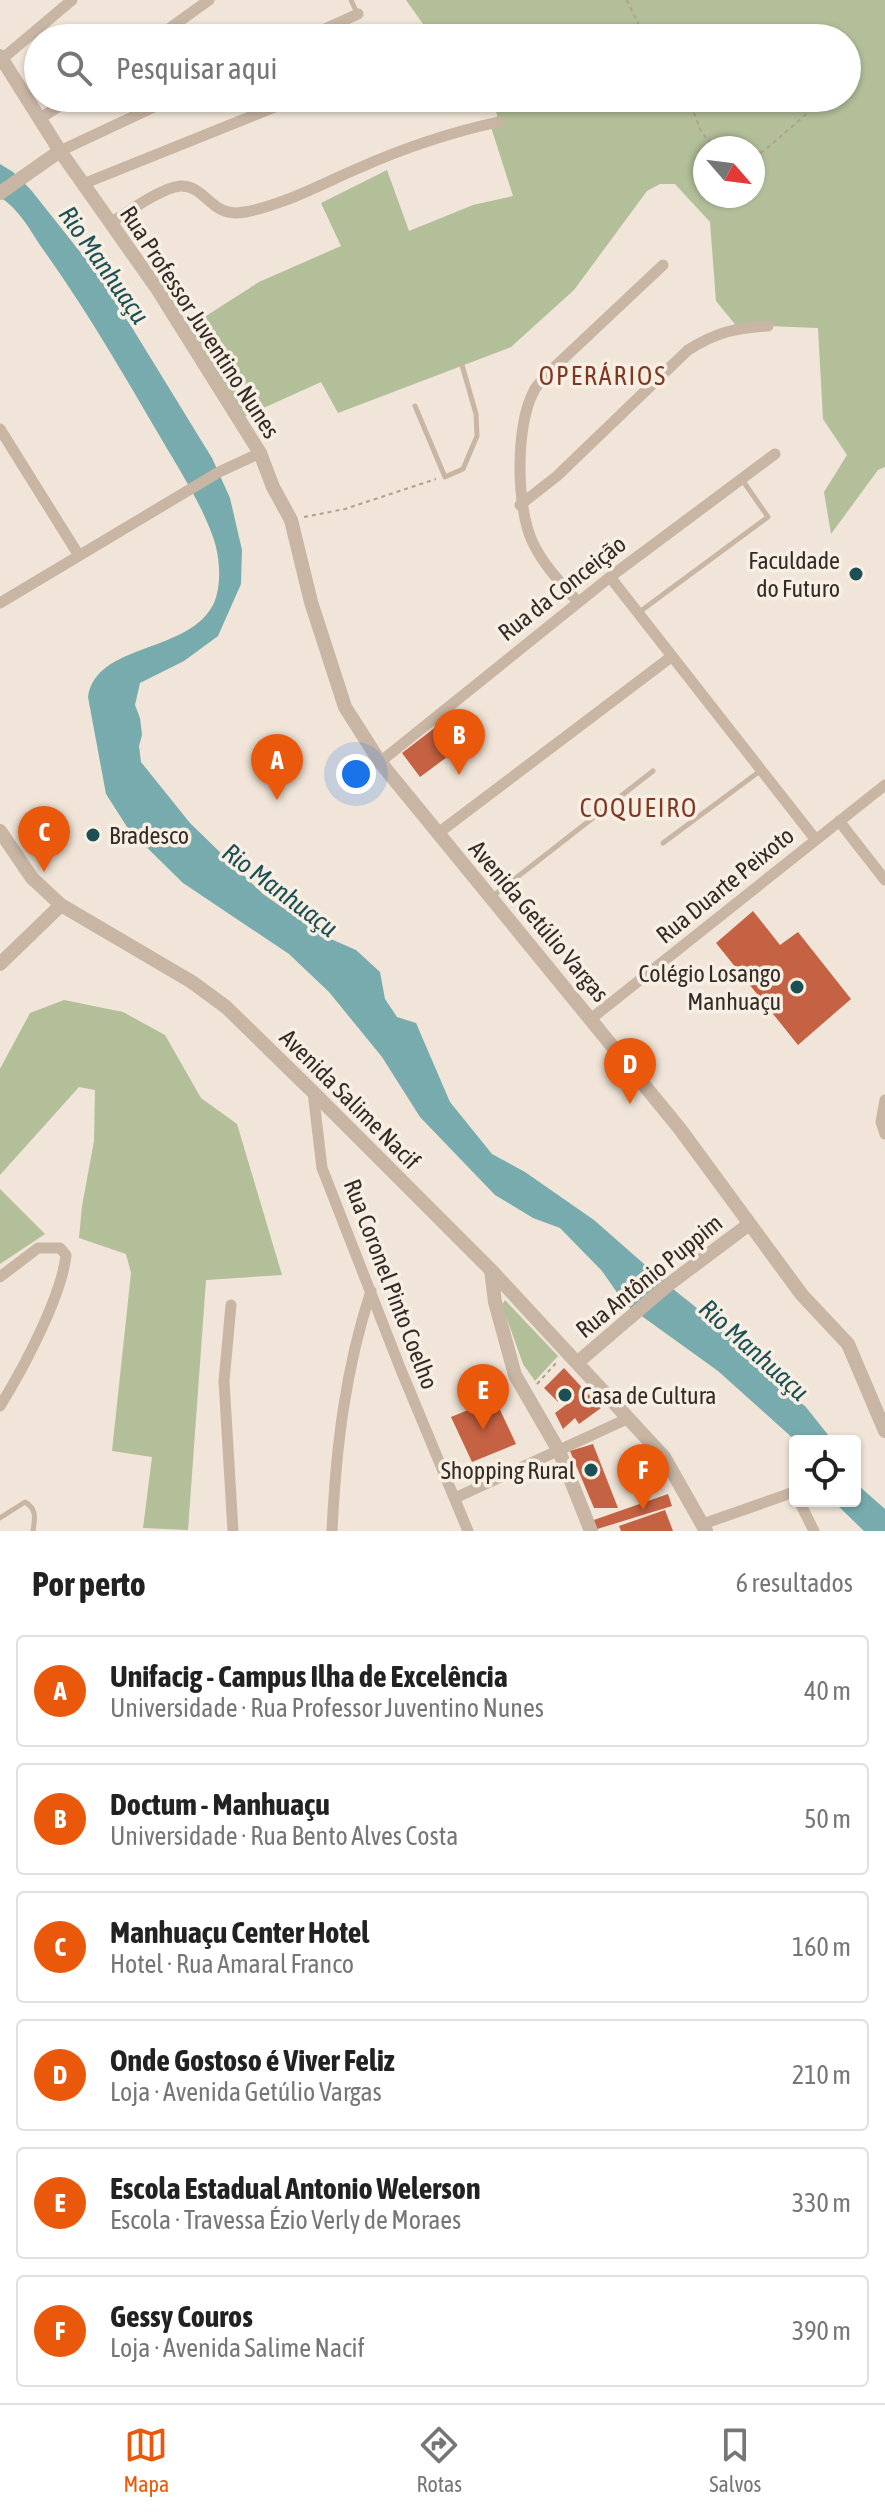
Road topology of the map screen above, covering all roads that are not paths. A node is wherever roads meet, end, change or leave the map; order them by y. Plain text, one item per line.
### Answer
1 (72, 0) edge
2 (209, 0) edge
3 (351, 0) edge
4 (358, 14) joint
5 (43, 24) edge
6 (176, 24) edge
7 (336, 24) edge
8 (24, 39) edge
9 (1, 58) edge
10 (24, 95) edge
11 (35, 112) edge
12 (50, 112) edge
13 (143, 112) edge
14 (262, 112) edge
15 (39, 119) junction
16 (498, 122) dead end
17 (60, 151) junction
18 (83, 184) junction
19 (0, 193) edge
20 (110, 223) junction
21 (663, 265) dead end
22 (768, 326) dead end
23 (462, 365) dead end
24 (415, 406) dead end
25 (0, 429) edge
26 (260, 453) junction
27 (775, 454) dead end
28 (741, 479) junction
29 (520, 505) junction
30 (78, 554) junction
31 (610, 577) junction
32 (578, 602) junction
33 (0, 603) edge
34 (637, 614) junction
35 (671, 657) junction
36 (380, 762) junction
37 (653, 771) dead end
38 (761, 771) junction
39 (885, 785) edge
40 (839, 821) junction
41 (0, 831) edge
42 (437, 834) junction
43 (816, 840) junction
44 (663, 843) dead end
45 (885, 880) edge
46 (491, 897) junction
47 (61, 905) junction
48 (0, 964) edge
49 (592, 1018) junction
50 (313, 1092) junction
51 (885, 1100) edge
52 (885, 1134) edge
53 (748, 1225) junction
54 (491, 1270) junction
55 (0, 1277) edge
56 (371, 1291) junction
57 (231, 1305) dead end
58 (573, 1356) junction
59 (0, 1406) edge
60 (629, 1418) junction
61 (885, 1431) edge
62 (559, 1451) junction
63 (789, 1494) edge
64 (455, 1498) junction
65 (802, 1507) edge
66 (0, 1518) edge
67 (704, 1527) edge
68 (33, 1531) edge
69 (233, 1531) edge
70 (332, 1531) edge
71 (468, 1531) edge
72 (591, 1531) edge
73 (814, 1531) edge

1 - 5 street
2 - 6 street
3 - 4 lane
4 - 7 street
8 - 9 street
9 - 10 street, Rua Professor Juventino Nunes
11 - 15 street, Rua Professor Juventino Nunes
12 - 15 street
13 - 17 street
14 - 18 street
15 - 17 street, Rua Professor Juventino Nunes
16 - 20 street
17 - 18 street, Rua Professor Juventino Nunes
17 - 19 street
18 - 20 street, Rua Professor Juventino Nunes
20 - 26 street, Rua Professor Juventino Nunes
21 - 29 street
22 - 29 street
23 - 24 lane
25 - 30 street
26 - 30 street
26 - 36 street, Rua Professor Juventino Nunes
27 - 28 street, Rua da Conceição
28 - 31 street, Rua da Conceição
28 - 34 lane
29 - 32 street
30 - 33 street
31 - 32 street, Rua da Conceição
31 - 34 street
32 - 36 street, Rua da Conceição
34 - 35 street
35 - 38 street
35 - 42 street
36 - 42 street, Avenida Getúlio Vargas
37 - 46 lane
38 - 43 street
38 - 44 lane
39 - 40 street, Rua Duarte Peixoto
40 - 43 street, Rua Duarte Peixoto
40 - 45 street
41 - 47 street, Avenida Salime Nacif
42 - 46 street, Avenida Getúlio Vargas
43 - 49 street, Rua Duarte Peixoto
46 - 49 street, Avenida Getúlio Vargas
47 - 48 street
47 - 50 street, Avenida Salime Nacif
49 - 53 street, Avenida Getúlio Vargas
50 - 54 street, Avenida Salime Nacif
50 - 56 street, Rua Coronel Pinto Coelho
51 - 52 street
53 - 58 street, Rua Antônio Puppim
53 - 61 street, Avenida Getúlio Vargas
54 - 58 street, Avenida Salime Nacif
54 - 62 street
55 - 59 street
56 - 64 street, Rua Coronel Pinto Coelho
56 - 70 street
57 - 69 street
58 - 60 street, Avenida Salime Nacif
60 - 62 street
60 - 67 street
62 - 64 street
62 - 72 street
63 - 67 street
64 - 71 street, Rua Coronel Pinto Coelho
65 - 73 street
66 - 68 lane

